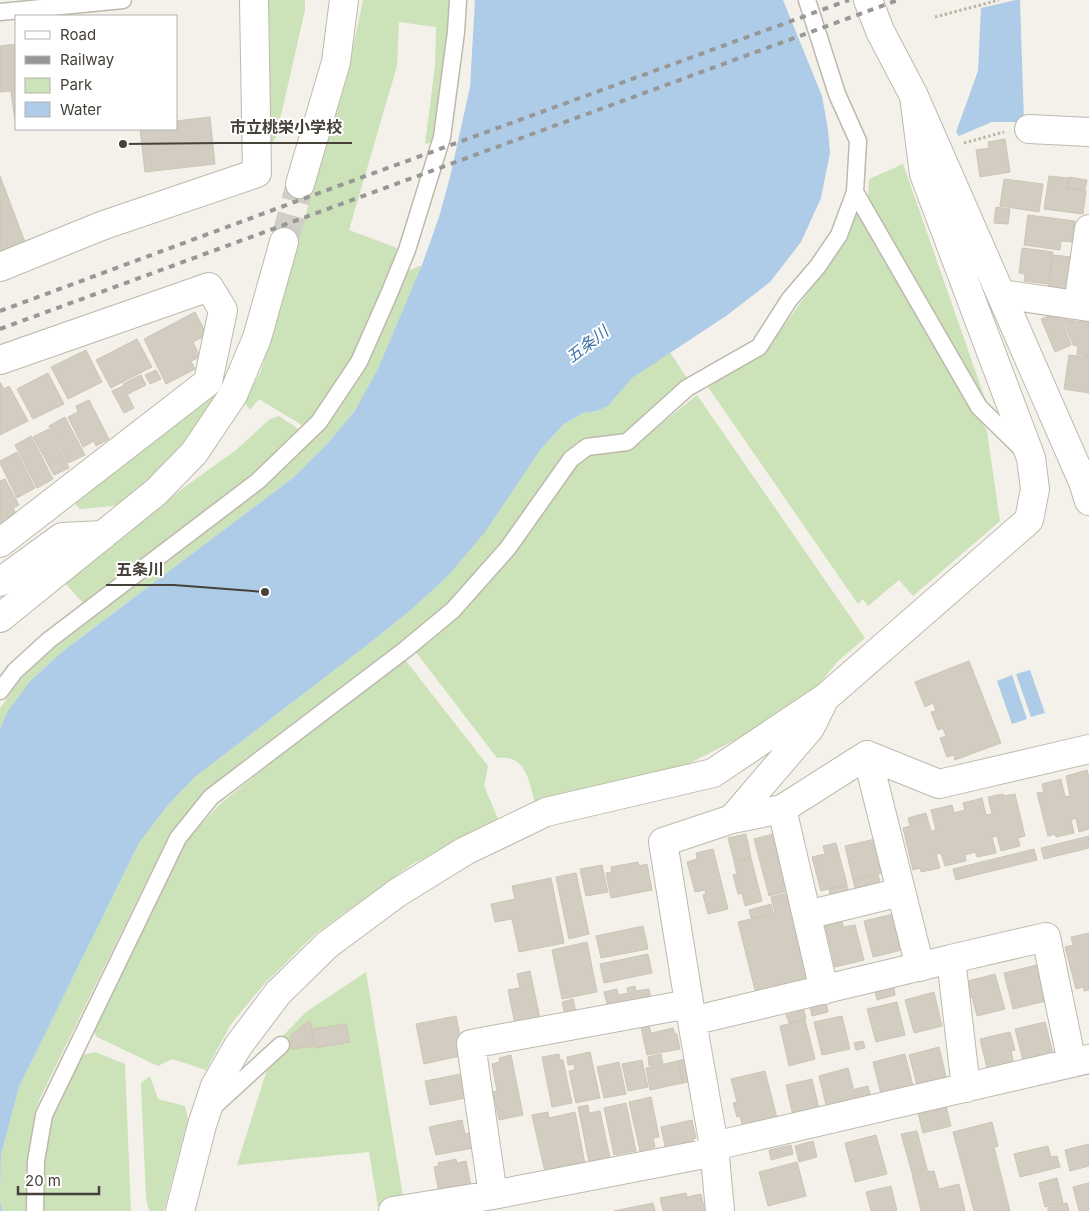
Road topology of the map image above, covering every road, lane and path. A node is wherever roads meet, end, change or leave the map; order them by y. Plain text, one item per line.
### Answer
1 (123, 0) edge
2 (254, 0) edge
3 (344, 0) edge
4 (458, 0) edge
5 (807, 0) edge
6 (868, 0) edge
7 (999, 0) edge
8 (0, 12) edge
9 (935, 16) dead end
10 (914, 96) junction
11 (1028, 129) joint
12 (1089, 132) edge
13 (963, 143) dead end
14 (300, 184) tunnel mouth
15 (855, 192) junction
16 (1089, 229) edge
17 (284, 242) tunnel mouth
18 (0, 267) edge
19 (1001, 294) junction
20 (1084, 306) edge
21 (0, 360) edge
22 (1030, 458) junction
23 (1087, 488) edge
24 (103, 535) junction
25 (0, 542) edge
26 (0, 582) edge
27 (0, 618) edge
28 (0, 691) edge
29 (825, 698) junction
30 (1089, 749) edge
31 (867, 755) junction
32 (782, 808) junction
33 (732, 819) junction
34 (901, 892) junction
35 (807, 915) junction
36 (951, 959) junction
37 (920, 967) junction
38 (824, 990) junction
39 (690, 1013) junction
40 (281, 1045) dead end
41 (1080, 1061) edge
42 (966, 1088) junction
43 (205, 1115) junction
44 (715, 1149) junction
45 (493, 1196) junction
46 (36, 1211) edge
47 (180, 1211) edge
48 (393, 1211) edge
49 (720, 1211) edge

1 - 8 lane
2 - 18 street
3 - 14 street
4 - 28 lane
5 - 15 lane
6 - 10 street
7 - 9 path
10 - 19 street
10 - 22 street
11 - 12 street
11 - 13 path
15 - 22 lane
15 - 46 lane
16 - 20 street
17 - 24 street
19 - 20 street
19 - 23 street
21 - 25 street
22 - 29 street
24 - 26 street
24 - 27 street
29 - 33 street
29 - 43 street
30 - 31 street
31 - 32 street
31 - 34 street
32 - 33 street
32 - 35 street
33 - 39 street
34 - 35 street
34 - 37 street
35 - 38 street
36 - 37 street
36 - 41 street
36 - 42 street
37 - 38 street
38 - 39 street
39 - 44 street
39 - 45 street
40 - 43 lane
41 - 42 street
42 - 44 street
43 - 47 street
44 - 45 street
44 - 49 street
45 - 48 street

